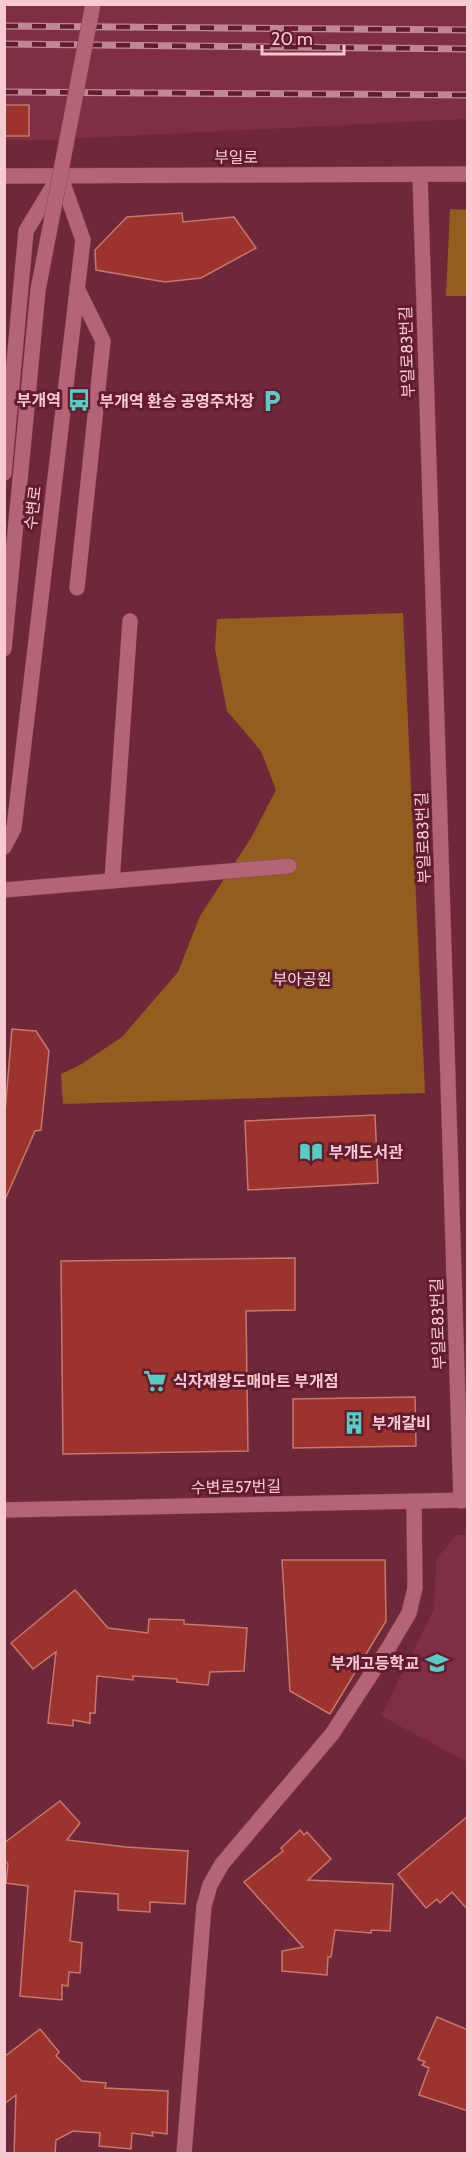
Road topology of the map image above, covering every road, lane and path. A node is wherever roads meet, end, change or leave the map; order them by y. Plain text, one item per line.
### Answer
1 (93, 4) edge
2 (468, 174) edge
3 (60, 175) junction
4 (420, 175) junction
5 (4, 176) edge
6 (77, 288) junction
7 (4, 473) edge
8 (77, 588) dead end
9 (130, 621) dead end
10 (4, 649) edge
11 (4, 847) edge
12 (288, 866) dead end
13 (112, 881) junction
14 (4, 890) edge
15 (464, 1501) edge
16 (414, 1502) junction
17 (4, 1510) edge
18 (184, 2154) edge

1 - 10 street, 수변로, bridge
2 - 4 street, 부일로
3 - 4 street, 부일로
3 - 5 street, 부일로
3 - 6 street, 수변로
3 - 7 street, 수변로
4 - 15 street, 부일로83번길
6 - 8 street
6 - 11 street, 수변로
9 - 13 street
12 - 13 street
13 - 14 street
15 - 16 street, 수변로57번길
16 - 17 street, 수변로57번길
16 - 18 street

